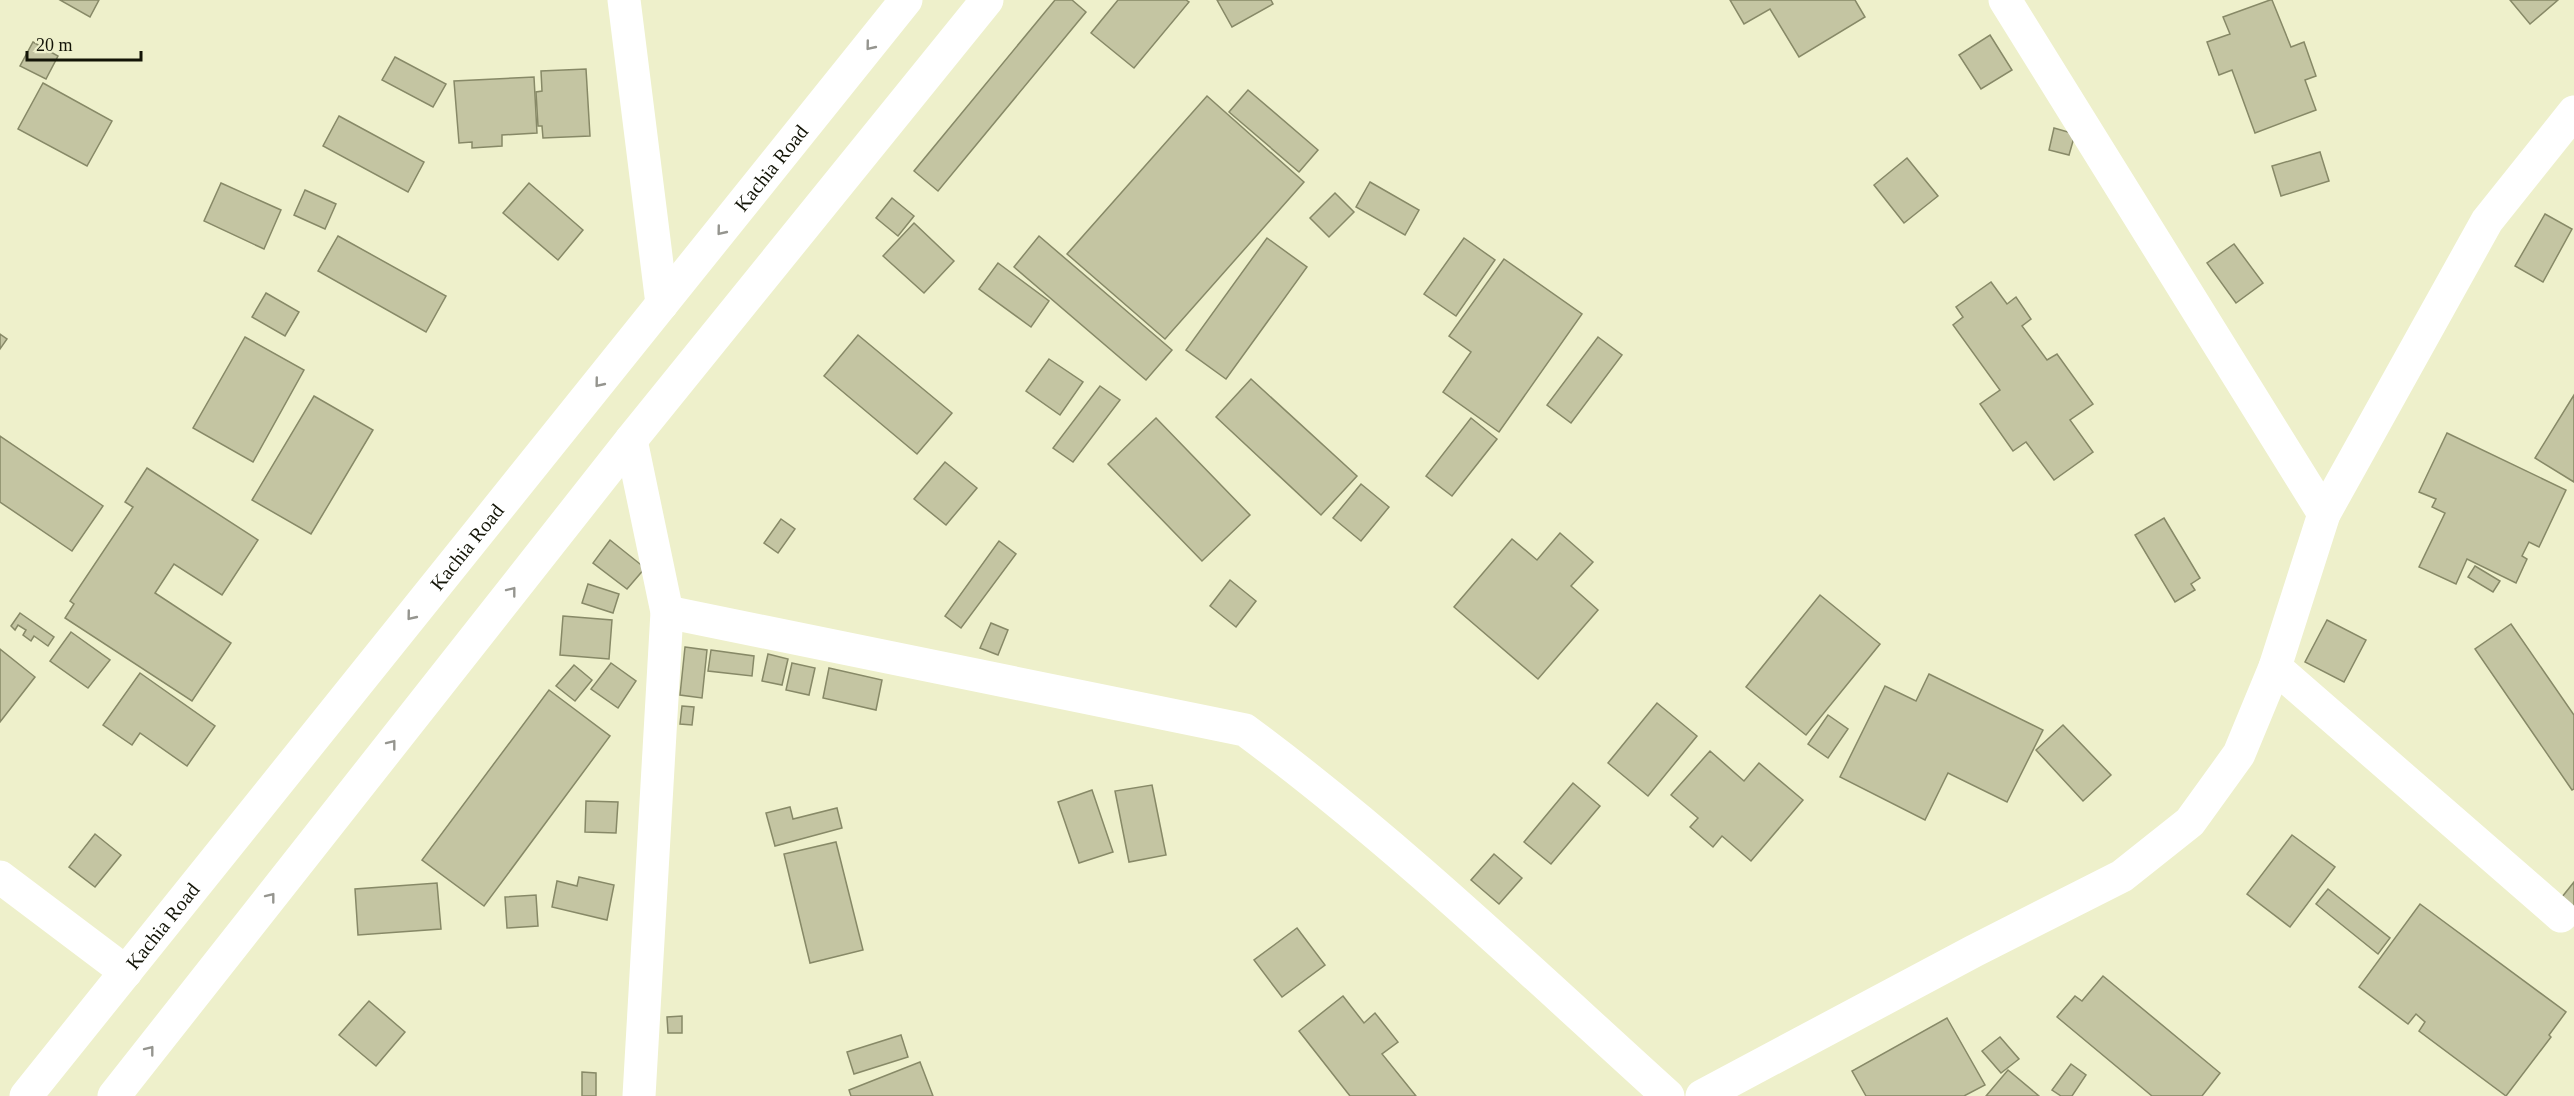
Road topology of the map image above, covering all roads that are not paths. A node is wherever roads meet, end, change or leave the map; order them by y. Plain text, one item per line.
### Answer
1 (624, 0) edge
2 (906, 0) edge
3 (987, 0) edge
4 (2005, 0) edge
5 (2574, 112) edge
6 (662, 304) junction
7 (631, 440) junction
8 (2324, 514) junction
9 (667, 612) junction
10 (2275, 667) junction
11 (0, 877) edge
12 (2561, 916) dead end
13 (126, 972) junction
14 (26, 1096) edge
15 (114, 1096) edge
16 (639, 1096) edge
17 (1668, 1096) edge
18 (1702, 1096) edge

1 - 6 street
2 -> 6 street, Kachia Road
3 - 7 street
4 - 8 street
5 - 8 street
6 -> 13 street, Kachia Road
7 - 9 street
15 -> 7 street
8 - 10 street
9 - 16 street
9 - 17 street
10 - 12 street
10 - 18 street
11 - 13 street
13 - 14 street, Kachia Road

